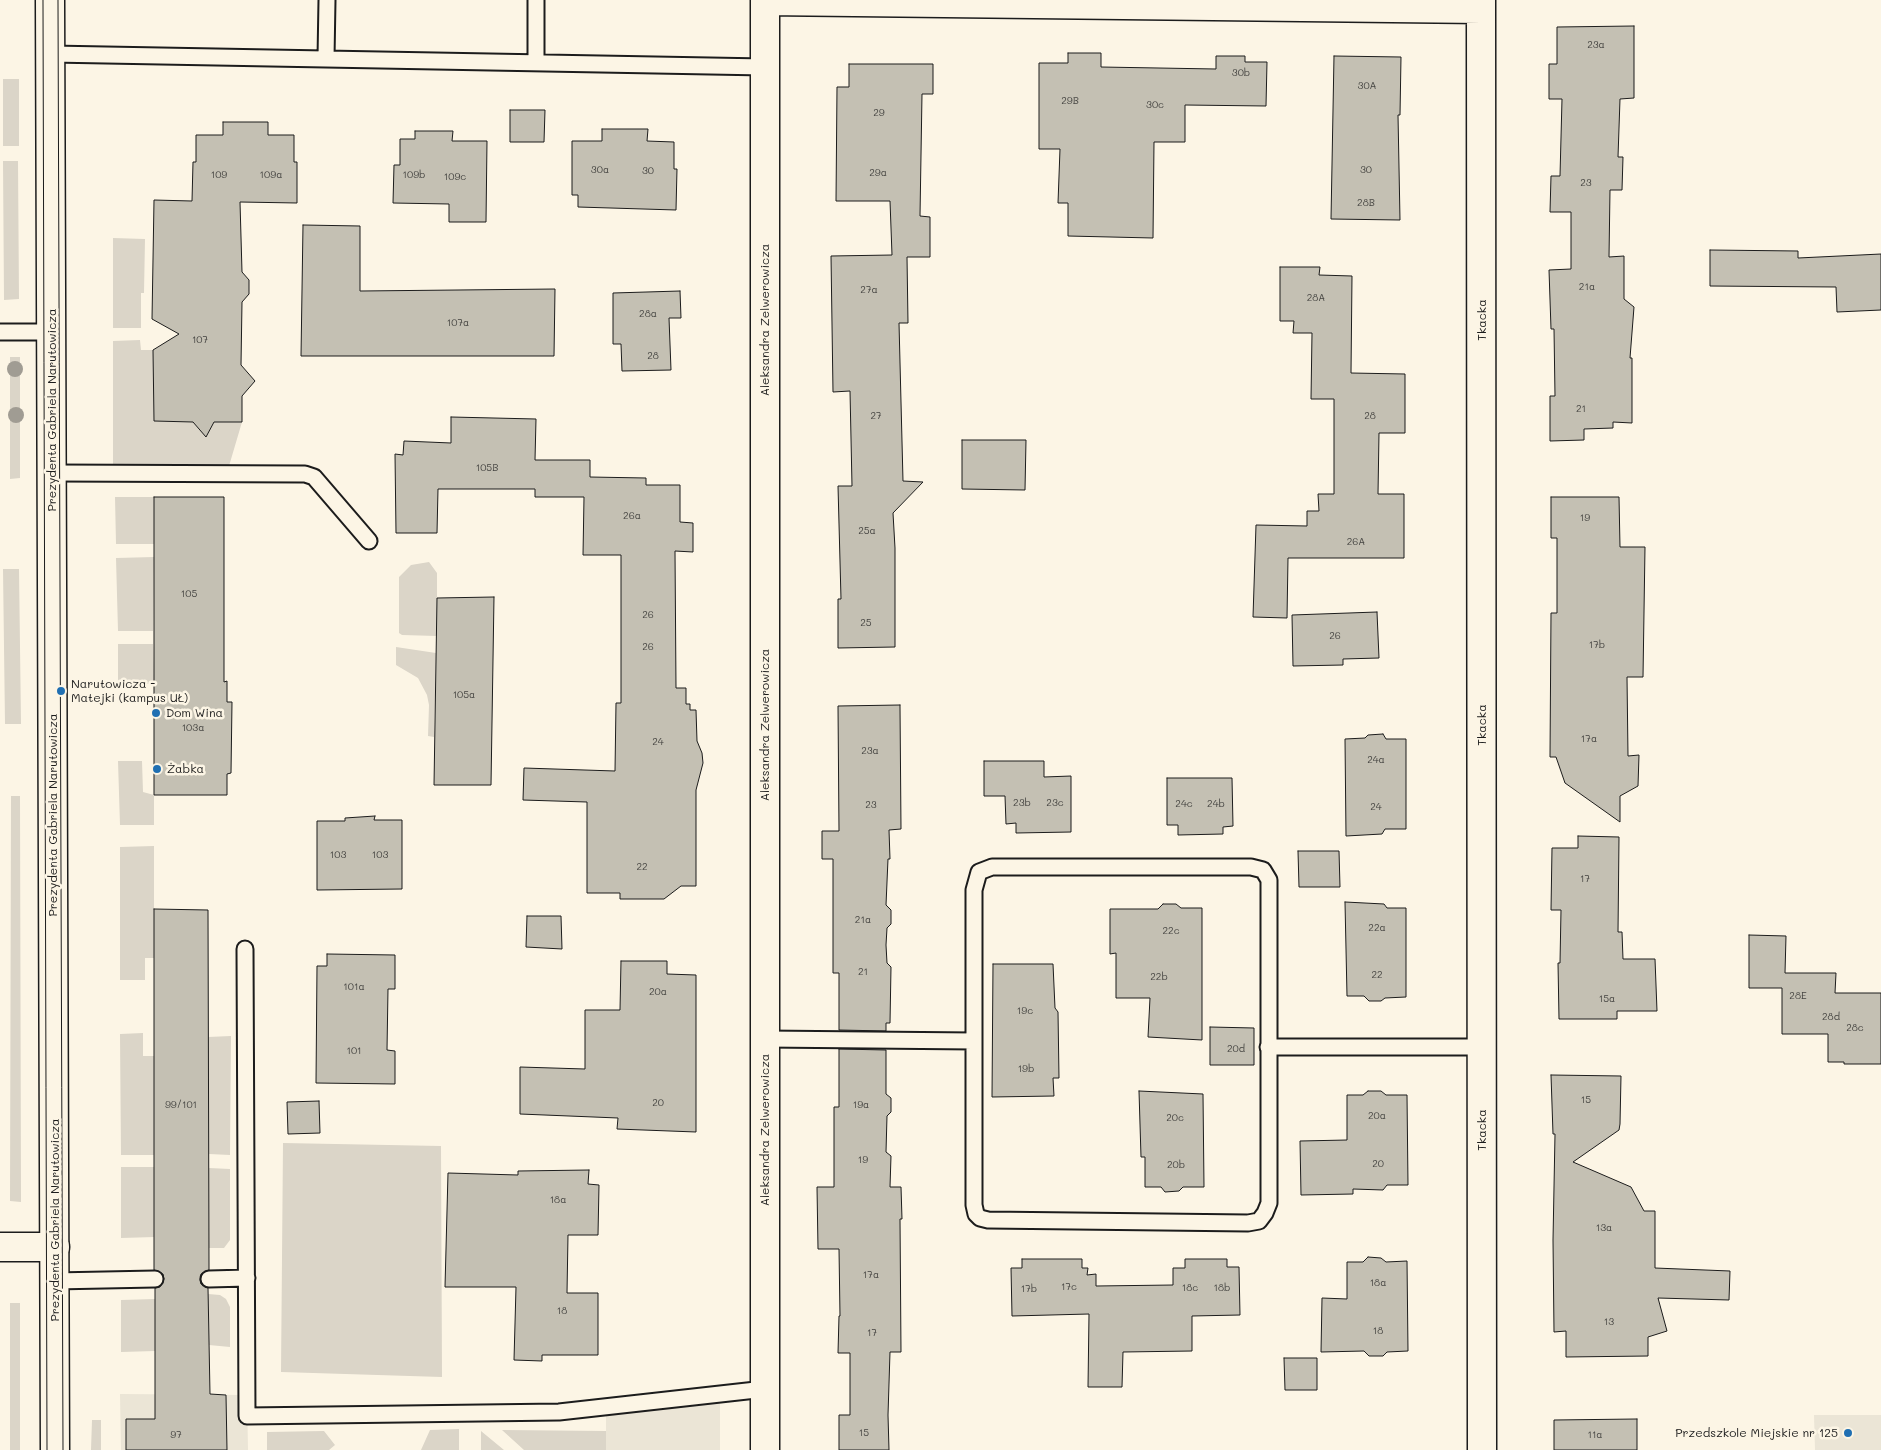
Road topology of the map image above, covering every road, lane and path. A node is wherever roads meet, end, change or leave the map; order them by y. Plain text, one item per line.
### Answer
1 (50, 0) edge
2 (327, 0) edge
3 (536, 0) edge
4 (765, 0) edge
5 (1481, 4) edge
6 (51, 54) junction
7 (326, 58) junction
8 (536, 62) junction
9 (765, 67) junction
10 (0, 332) edge
11 (52, 332) junction
12 (53, 473) junction
13 (369, 541) dead end
14 (245, 949) dead end
15 (765, 1039) junction
16 (974, 1040) junction
17 (1482, 1046) junction
18 (1268, 1047) junction
19 (0, 1247) edge
20 (55, 1247) junction
21 (247, 1278) junction
22 (208, 1279) dead end
23 (155, 1280) dead end
24 (54, 1281) junction
25 (765, 1389) junction
26 (55, 1450) edge
27 (765, 1450) edge
28 (1482, 1450) edge

1 - 6 street, Prezydenta Gabriela Narutowicza
2 - 7 lane
3 - 8 lane
4 - 5 street
4 - 9 street, Aleksandra Zelwerowicza
5 - 17 street, Tkacka
6 - 7 lane
6 - 11 street, Prezydenta Gabriela Narutowicza
7 - 8 lane
8 - 9 lane
9 - 15 street, Aleksandra Zelwerowicza
10 - 11 lane
11 - 12 street, Prezydenta Gabriela Narutowicza
12 - 13 lane
12 - 20 street, Prezydenta Gabriela Narutowicza
14 - 21 lane
15 - 16 lane
15 - 25 street, Aleksandra Zelwerowicza
16 - 18 lane
16 - 18 lane
17 - 18 lane
17 - 28 street, Tkacka
19 - 20 street
20 - 24 street, Prezydenta Gabriela Narutowicza
21 - 22 lane
21 - 25 lane
23 - 24 lane
24 - 26 street, Prezydenta Gabriela Narutowicza
25 - 27 street, Aleksandra Zelwerowicza

